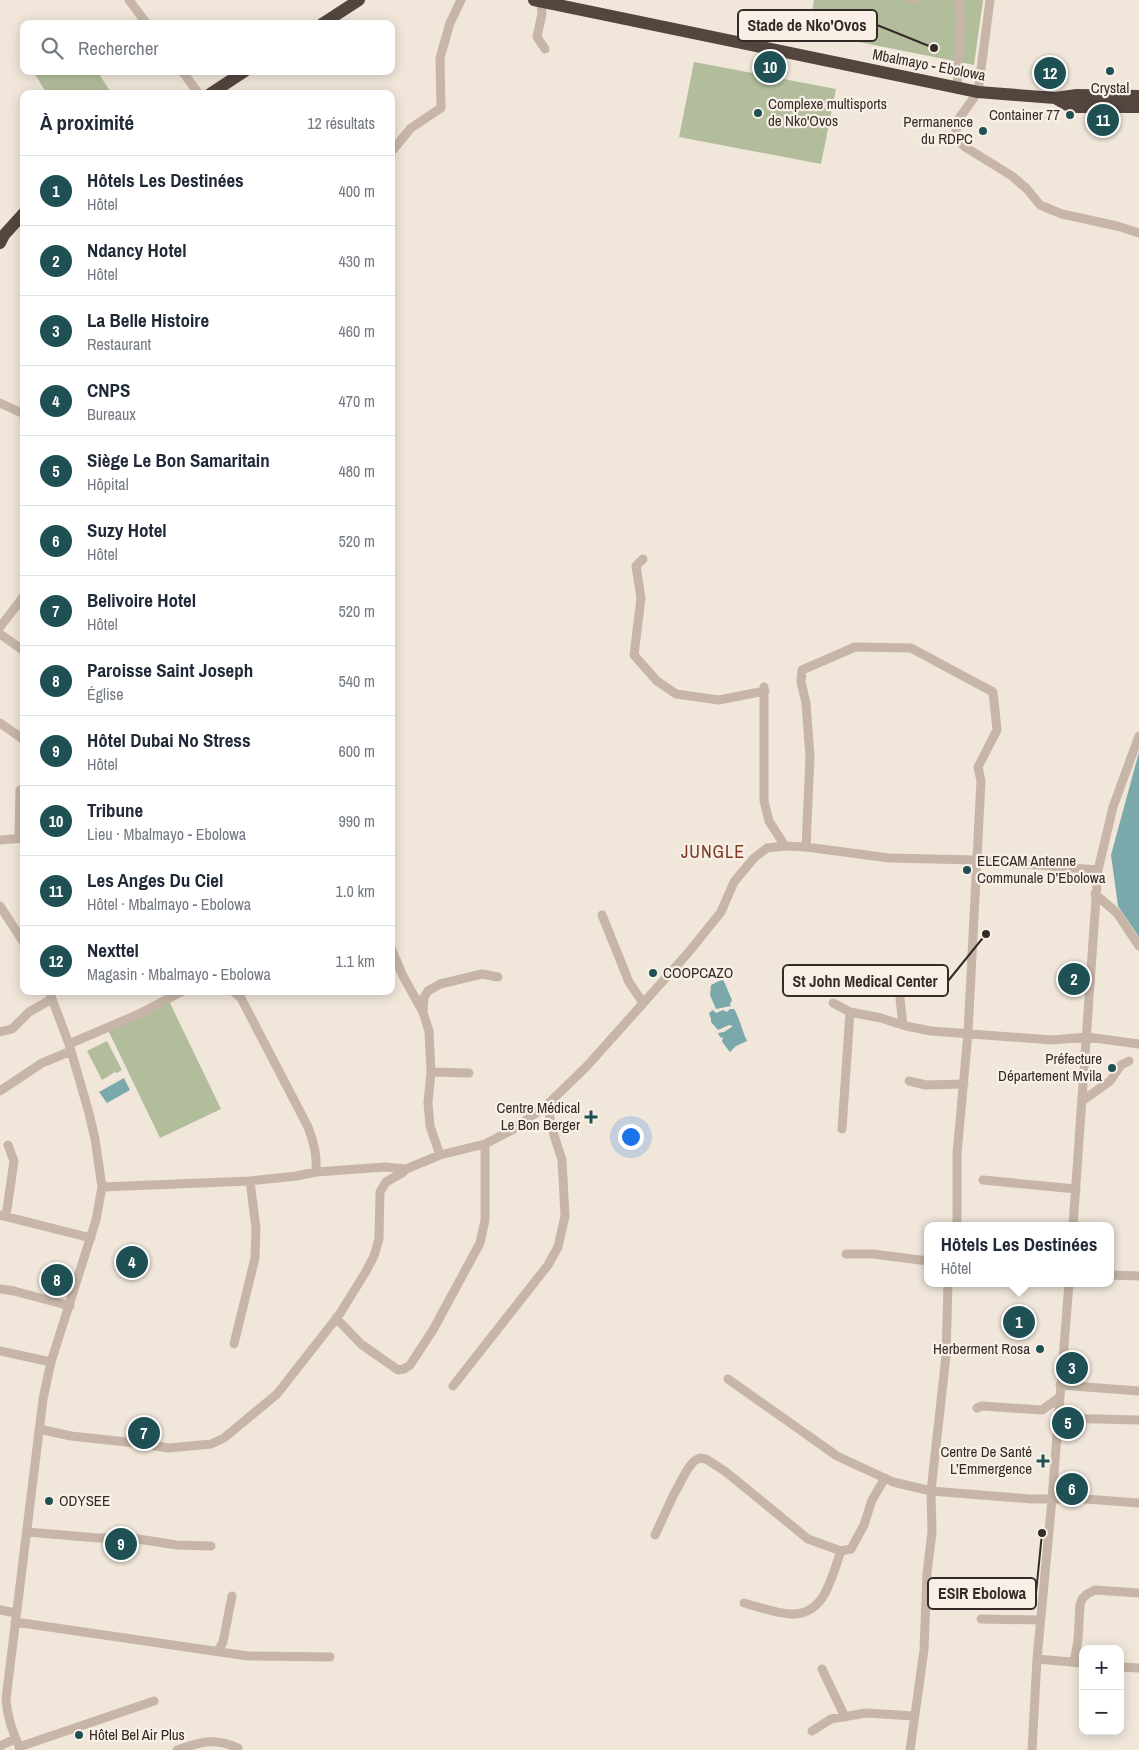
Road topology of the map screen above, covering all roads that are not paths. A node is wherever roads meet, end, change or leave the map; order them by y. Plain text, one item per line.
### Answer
1 (130, 0) edge
2 (460, 0) edge
3 (958, 0) edge
4 (990, 0) edge
5 (538, 1) edge
6 (354, 2) edge
7 (144, 20) edge
8 (328, 20) edge
9 (545, 49) dead end
10 (185, 75) edge
11 (240, 75) edge
12 (957, 88) junction
13 (196, 90) edge
14 (216, 90) edge
15 (978, 92) junction
16 (1139, 96) edge
17 (1054, 98) junction
18 (1139, 107) edge
19 (395, 147) edge
20 (20, 217) edge
21 (1139, 233) edge
22 (0, 243) edge
23 (0, 402) edge
24 (20, 412) edge
25 (643, 559) dead end
26 (20, 601) edge
27 (0, 627) edge
28 (0, 634) edge
29 (20, 648) edge
30 (0, 724) edge
31 (1139, 736) edge
32 (20, 737) edge
33 (20, 838) edge
34 (0, 840) edge
35 (785, 846) junction
36 (806, 847) junction
37 (976, 860) junction
38 (1098, 870) junction
39 (1095, 894) junction
40 (0, 906) edge
41 (602, 915) dead end
42 (20, 937) edge
43 (1139, 946) edge
44 (395, 957) edge
45 (498, 977) dead end
46 (902, 983) dead end
47 (51, 995) edge
48 (175, 995) edge
49 (238, 995) edge
50 (642, 1003) junction
51 (833, 1003) dead end
52 (423, 1012) junction
53 (850, 1012) junction
54 (903, 1025) junction
55 (0, 1032) edge
56 (968, 1033) junction
57 (1087, 1037) junction
58 (1139, 1044) edge
59 (70, 1048) junction
60 (1129, 1061) dead end
61 (431, 1072) junction
62 (469, 1073) dead end
63 (909, 1081) dead end
64 (964, 1084) junction
65 (0, 1092) edge
66 (1082, 1101) junction
67 (547, 1105) junction
68 (842, 1129) dead end
69 (484, 1144) junction
70 (8, 1145) dead end
71 (440, 1155) junction
72 (406, 1169) junction
73 (316, 1172) junction
74 (983, 1180) dead end
75 (250, 1181) junction
76 (102, 1187) junction
77 (1076, 1189) junction
78 (3, 1215) edge
79 (957, 1222) edge
80 (1073, 1222) edge
81 (91, 1238) junction
82 (846, 1254) dead end
83 (924, 1260) edge
84 (1114, 1275) edge
85 (1139, 1276) edge
86 (948, 1287) edge
87 (1069, 1287) edge
88 (0, 1289) edge
89 (70, 1306) junction
90 (336, 1318) junction
91 (234, 1344) dead end
92 (0, 1351) edge
93 (52, 1362) junction
94 (728, 1378) dead end
95 (1060, 1385) junction
96 (453, 1386) dead end
97 (1139, 1390) edge
98 (1060, 1397) junction
99 (977, 1408) dead end
100 (1057, 1418) junction
101 (1139, 1420) edge
102 (39, 1429) junction
103 (885, 1478) junction
104 (930, 1491) junction
105 (1052, 1498) junction
106 (1139, 1503) edge
107 (27, 1532) junction
108 (655, 1535) dead end
109 (211, 1546) dead end
110 (841, 1551) junction
111 (1139, 1593) edge
112 (232, 1596) dead end
113 (744, 1603) dead end
114 (0, 1610) edge
115 (16, 1617) junction
116 (981, 1619) dead end
117 (1040, 1620) junction
118 (218, 1651) junction
119 (330, 1657) dead end
120 (1036, 1659) junction
121 (0, 1661) edge
122 (10, 1662) junction
123 (1078, 1663) edge
124 (1124, 1666) edge
125 (1139, 1668) edge
126 (822, 1669) dead end
127 (154, 1701) dead end
128 (3, 1708) edge
129 (914, 1716) junction
130 (845, 1717) junction
131 (812, 1731) dead end
132 (18, 1745) edge
133 (0, 1746) edge
134 (238, 1748) dead end
135 (177, 1750) edge
136 (910, 1750) edge
137 (1032, 1750) edge

1 - 7 street
2 - 19 street
3 - 12 street
4 - 15 street
5 - 9 street
5 - 12 highway, Mbalmayo - Ebolowa
6 - 8 highway
10 - 13 street
11 - 14 highway
12 - 15 highway, Mbalmayo - Ebolowa
15 - 17 highway, Mbalmayo - Ebolowa
15 - 21 street
16 - 17 highway, Mbalmayo - Ebolowa
17 - 18 highway, Mbalmayo - Ebolowa
20 - 22 highway
23 - 24 street
25 - 35 street
26 - 27 street
28 - 29 street
30 - 32 street
31 - 38 street
33 - 34 street
35 - 36 street
35 - 50 street
36 - 37 street
36 - 37 street
37 - 38 street
37 - 56 street
38 - 39 street
39 - 43 street
39 - 57 street
40 - 42 street
41 - 50 street
44 - 52 street
45 - 52 street
46 - 54 street
47 - 55 street
47 - 59 street
48 - 59 street
49 - 73 street
50 - 67 street
51 - 53 street
52 - 61 street
53 - 54 street
53 - 68 street
54 - 56 street
56 - 57 street
56 - 64 street
57 - 58 street
57 - 66 street
59 - 65 street
59 - 76 street
60 - 66 street
61 - 62 street
61 - 71 street
63 - 64 street
64 - 79 street
66 - 77 street
67 - 69 street
67 - 96 street
69 - 71 street
69 - 90 street
70 - 78 street
71 - 72 street
72 - 73 street
72 - 90 street
73 - 75 street
74 - 77 street
75 - 76 street
75 - 91 street
76 - 81 street
77 - 80 street
78 - 81 street
81 - 89 street
82 - 83 street
84 - 85 street
86 - 104 street
87 - 95 street
88 - 89 street
89 - 93 street
90 - 102 street
92 - 93 street
93 - 102 street
94 - 103 street
95 - 97 street
95 - 98 street
98 - 99 street
98 - 100 street
100 - 101 street
100 - 105 street
102 - 107 street
103 - 104 street
103 - 110 street
104 - 105 street
104 - 129 street
105 - 106 street
105 - 117 street
107 - 109 street
107 - 115 street
108 - 110 street
110 - 113 street
111 - 123 street
112 - 118 street
114 - 115 street
115 - 118 street
115 - 122 street
116 - 117 street
117 - 120 street
118 - 119 street
120 - 123 street
120 - 137 street
121 - 122 street
122 - 128 street
124 - 125 street
126 - 130 street
127 - 132 street
128 - 132 street
129 - 130 street
129 - 136 street
130 - 131 street
132 - 133 street
134 - 135 street

